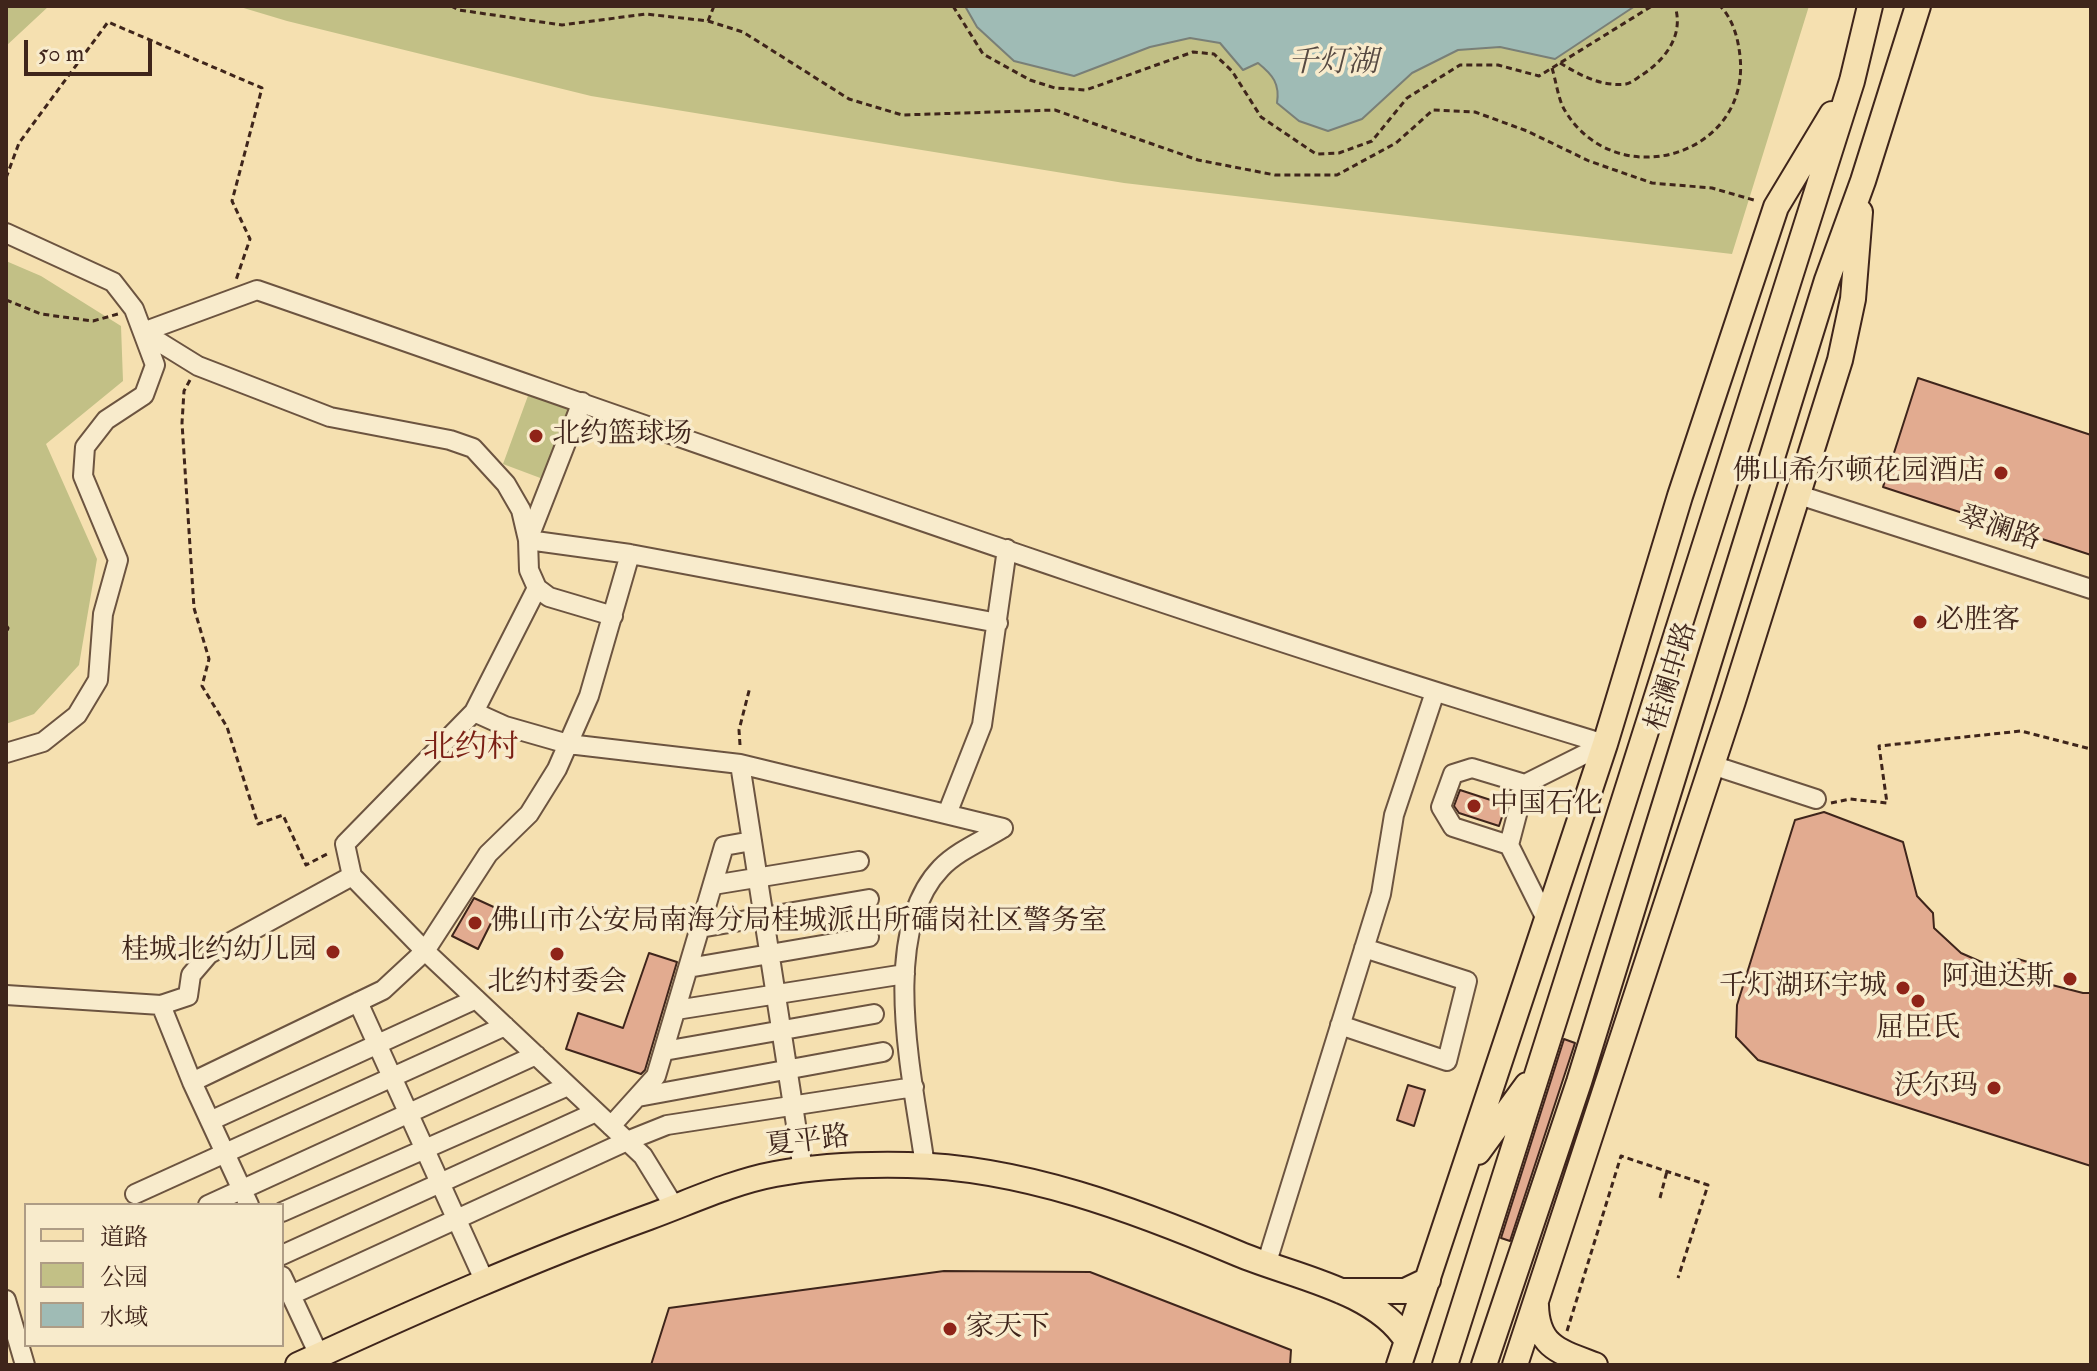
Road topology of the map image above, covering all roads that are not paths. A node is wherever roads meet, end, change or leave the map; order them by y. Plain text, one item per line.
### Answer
1 (1870, 6) edge
2 (1918, 6) edge
3 (1852, 81) junction
4 (1863, 181) junction
5 (6, 233) edge
6 (143, 332) junction
7 (582, 402) junction
8 (1799, 495) junction
9 (528, 540) junction
10 (1007, 549) junction
11 (630, 554) junction
12 (537, 588) junction
13 (2091, 589) edge
14 (613, 616) junction
15 (998, 623) junction
16 (1435, 692) junction
17 (474, 712) junction
18 (568, 744) junction
19 (1605, 744) junction
20 (6, 753) edge
21 (740, 764) junction
22 (1712, 765) junction
23 (1525, 784) junction
24 (1816, 799) road end
25 (947, 814) junction
26 (752, 841) junction
27 (1509, 845) junction
28 (859, 861) dead end
29 (352, 876) junction
30 (758, 878) junction
31 (713, 885) junction
32 (869, 899) dead end
33 (764, 917) junction
34 (1547, 921) junction
35 (700, 928) junction
36 (869, 937) dead end
37 (1364, 948) junction
38 (425, 951) junction
39 (769, 954) junction
40 (688, 968) junction
41 (905, 974) junction
42 (776, 994) junction
43 (6, 995) edge
44 (476, 999) junction
45 (358, 1002) junction
46 (161, 1005) junction
47 (676, 1010) junction
48 (874, 1014) dead end
49 (1340, 1025) junction
50 (505, 1026) junction
51 (781, 1030) junction
52 (377, 1044) junction
53 (664, 1051) junction
54 (883, 1052) dead end
55 (536, 1055) junction
56 (1541, 1067) junction
57 (787, 1070) junction
58 (392, 1077) junction
59 (192, 1082) junction
60 (1579, 1082) junction
61 (568, 1086) junction
62 (914, 1087) junction
63 (638, 1097) junction
64 (793, 1106) junction
65 (596, 1112) junction
66 (409, 1113) junction
67 (210, 1121) junction
68 (611, 1126) junction
69 (627, 1141) junction
70 (425, 1149) junction
71 (225, 1153) junction
72 (925, 1166) junction
73 (1465, 1169) junction
74 (803, 1170) junction
75 (440, 1183) junction
76 (135, 1194) dead end
77 (246, 1197) edge
78 (218, 1203) edge
79 (675, 1208) junction
80 (284, 1211) edge
81 (1563, 1217) junction
82 (457, 1219) junction
83 (284, 1254) edge
84 (1266, 1265) junction
85 (284, 1280) edge
86 (1428, 1280) junction
87 (485, 1282) junction
88 (1341, 1291) junction
89 (291, 1295) junction
90 (6, 1300) edge
91 (1536, 1301) junction
92 (1407, 1341) junction
93 (308, 1360) edge
94 (25, 1365) edge
95 (1399, 1365) edge
96 (1445, 1365) edge
97 (1484, 1365) edge
98 (1515, 1365) edge
99 (1595, 1365) edge

1 - 3 main road, 桂澜中路
2 - 4 main road, 桂澜中路
3 - 19 main road
3 - 56 main road, 桂澜中路
4 - 8 main road
4 - 60 main road, 桂澜中路
5 - 6 street
6 - 7 street
6 - 9 street
6 - 20 street
7 - 9 street
7 - 10 street
8 - 13 street, 翠澜路
8 - 22 main road
9 - 11 street
9 - 12 street
10 - 15 street
10 - 16 street
11 - 14 street
11 - 15 street
12 - 14 street
12 - 17 street
14 - 18 street
15 - 25 street
16 - 19 street
16 - 37 street
17 - 18 street
17 - 29 street
18 - 21 street
18 - 38 street
19 - 23 street
19 - 34 main road
21 - 25 street
21 - 26 street
22 - 24 street
22 - 81 main road
23 - 27 street
23 - 27 street
25 - 41 street
26 - 30 street
26 - 31 street
27 - 34 street
28 - 30 street
29 - 38 street
29 - 46 street
30 - 31 street
30 - 33 street
31 - 35 street
32 - 33 street
33 - 35 street
33 - 39 street
34 - 73 main road
35 - 40 street
36 - 39 street
37 - 49 street
37 - 49 street
38 - 44 street
38 - 45 street
39 - 40 street
39 - 42 street
40 - 47 street
41 - 42 street
41 - 62 street
42 - 47 street
42 - 51 street
43 - 46 street
44 - 50 street
44 - 52 street
45 - 52 street
45 - 59 street
46 - 59 street
47 - 53 street
48 - 51 street
49 - 84 street
50 - 55 street
50 - 58 street
51 - 53 street
51 - 57 street
52 - 58 street
52 - 67 street
53 - 63 street
54 - 57 street
55 - 61 street
55 - 66 street
56 - 73 main road
56 - 96 main road, 桂澜中路
57 - 63 street
57 - 64 street
58 - 66 street
58 - 71 street
59 - 67 street
60 - 81 main road
60 - 97 main road, 桂澜中路
61 - 65 street
61 - 70 street
62 - 64 street
62 - 72 street
63 - 68 street
64 - 69 street
64 - 74 street
65 - 68 street
65 - 75 street
66 - 70 street
66 - 77 street
67 - 71 street
68 - 69 street
69 - 79 street
69 - 82 street
70 - 75 street
70 - 80 street
71 - 76 street
71 - 77 street
72 - 74 main road, 夏平路
72 - 84 main road, 夏平路
73 - 86 main road
74 - 79 main road, 夏平路
75 - 82 street
75 - 83 street
77 - 78 street
79 - 87 main road, 夏平路
81 - 91 main road
82 - 87 street
82 - 89 street
84 - 88 main road, 夏平路
85 - 89 street
86 - 88 main road, 夏平路
86 - 92 main road
87 - 93 main road, 夏平路
88 - 92 main road, 夏平路
89 - 93 street
90 - 94 street
91 - 98 main road
91 - 99 main road
92 - 95 main road

